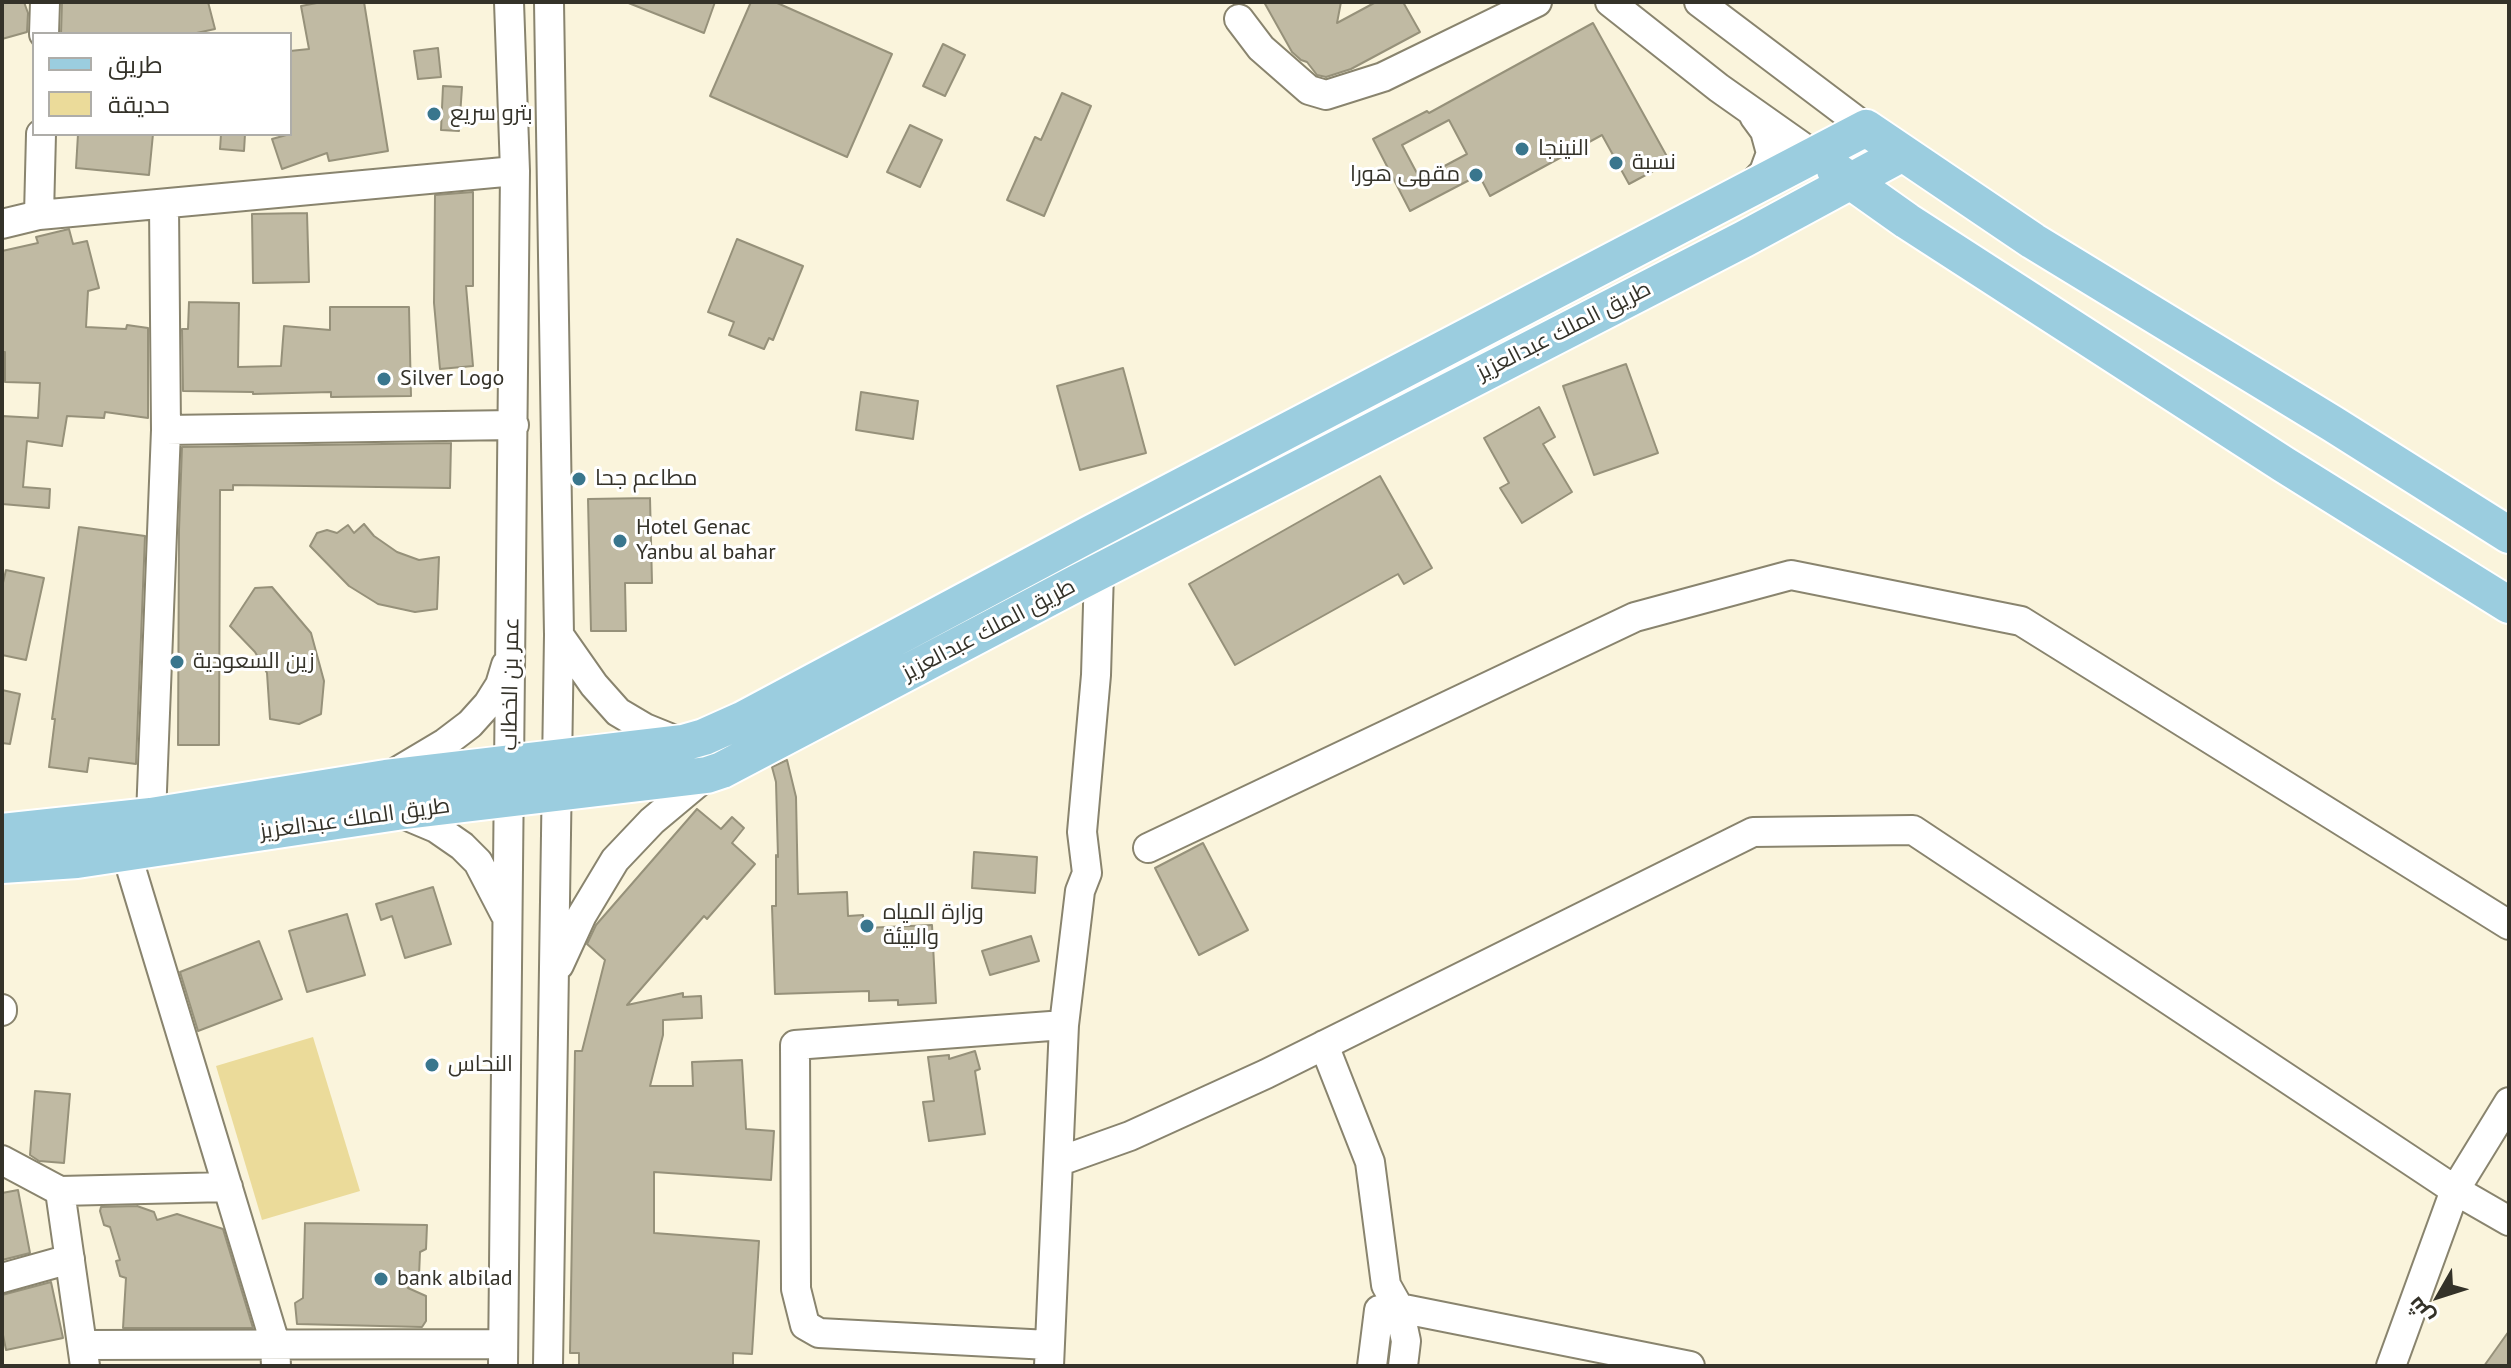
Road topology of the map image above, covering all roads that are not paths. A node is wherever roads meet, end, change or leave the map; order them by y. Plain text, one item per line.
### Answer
1 (45, 2) edge
2 (509, 2) edge
3 (549, 2) edge
4 (1537, 2) edge
5 (1610, 2) edge
6 (1699, 2) edge
7 (1239, 19) dead end
8 (44, 32) edge
9 (1749, 109) junction
10 (1866, 128) junction
11 (41, 136) edge
12 (1901, 154) junction
13 (1814, 155) junction
14 (515, 171) junction
15 (1851, 181) junction
16 (1747, 190) junction
17 (164, 205) junction
18 (39, 215) junction
19 (2, 224) edge
20 (514, 425) junction
21 (166, 430) junction
22 (2509, 535) edge
23 (1099, 571) junction
24 (2509, 605) edge
25 (559, 635) junction
26 (511, 645) junction
27 (683, 743) junction
28 (557, 775) junction
29 (707, 775) junction
30 (510, 780) junction
31 (392, 795) junction
32 (151, 816) junction
33 (2, 832) edge
34 (1148, 848) dead end
35 (126, 852) junction
36 (2, 865) edge
37 (508, 921) junction
38 (2509, 925) edge
39 (554, 977) junction
40 (1064, 1025) junction
41 (1324, 1045) junction
42 (2509, 1102) edge
43 (2, 1160) edge
44 (1060, 1161) junction
45 (228, 1187) junction
46 (2455, 1190) junction
47 (60, 1191) junction
48 (2509, 1221) edge
49 (70, 1259) junction
50 (2, 1278) edge
51 (1399, 1308) junction
52 (275, 1354) edge
53 (84, 1355) edge
54 (503, 1355) edge
55 (1049, 1355) edge
56 (548, 1366) edge
57 (1372, 1366) edge
58 (1403, 1366) edge
59 (1690, 1366) edge
60 (2391, 1366) edge

1 - 8 street
2 - 14 street, عمر بن الخطاب
3 - 25 street, عمر بن الخطاب
4 - 7 street
5 - 9 street
6 - 10 street
9 - 13 street
9 - 16 street
10 - 12 main road
10 - 13 main road, طريق الملك عبدالعزيز
11 - 18 street
12 - 15 main road, طريق الملك عبدالعزيز
12 - 22 main road
13 - 15 main road
13 - 16 main road, طريق الملك عبدالعزيز
14 - 17 street
14 - 20 street, عمر بن الخطاب
15 - 23 main road, طريق الملك عبدالعزيز
15 - 24 main road
16 - 27 main road, طريق الملك عبدالعزيز
17 - 18 street
17 - 21 street
18 - 19 street
20 - 21 street
20 - 26 street, عمر بن الخطاب
21 - 32 street
23 - 29 main road, طريق الملك عبدالعزيز
23 - 40 street
25 - 27 street
25 - 28 street, عمر بن الخطاب
26 - 30 street, عمر بن الخطاب
26 - 31 street
27 - 28 main road, طريق الملك عبدالعزيز
28 - 29 main road, طريق الملك عبدالعزيز
28 - 30 main road, طريق الملك عبدالعزيز
28 - 39 street, عمر بن الخطاب
29 - 39 street
30 - 31 main road, طريق الملك عبدالعزيز
30 - 37 street, عمر بن الخطاب
31 - 32 main road, طريق الملك عبدالعزيز
31 - 35 main road, طريق الملك عبدالعزيز
31 - 37 street
32 - 33 main road, طريق الملك عبدالعزيز
34 - 38 street
35 - 36 main road, طريق الملك عبدالعزيز
35 - 45 street
37 - 54 street, عمر بن الخطاب
39 - 56 street, عمر بن الخطاب
40 - 44 street
40 - 55 street
41 - 44 street
41 - 46 street
41 - 51 street
42 - 46 street
43 - 47 street
44 - 55 street
45 - 47 street
45 - 52 street
46 - 48 street
46 - 60 street
47 - 49 street
49 - 50 street
49 - 53 street
51 - 57 street
51 - 58 street
51 - 59 street
52 - 53 street
52 - 54 street

